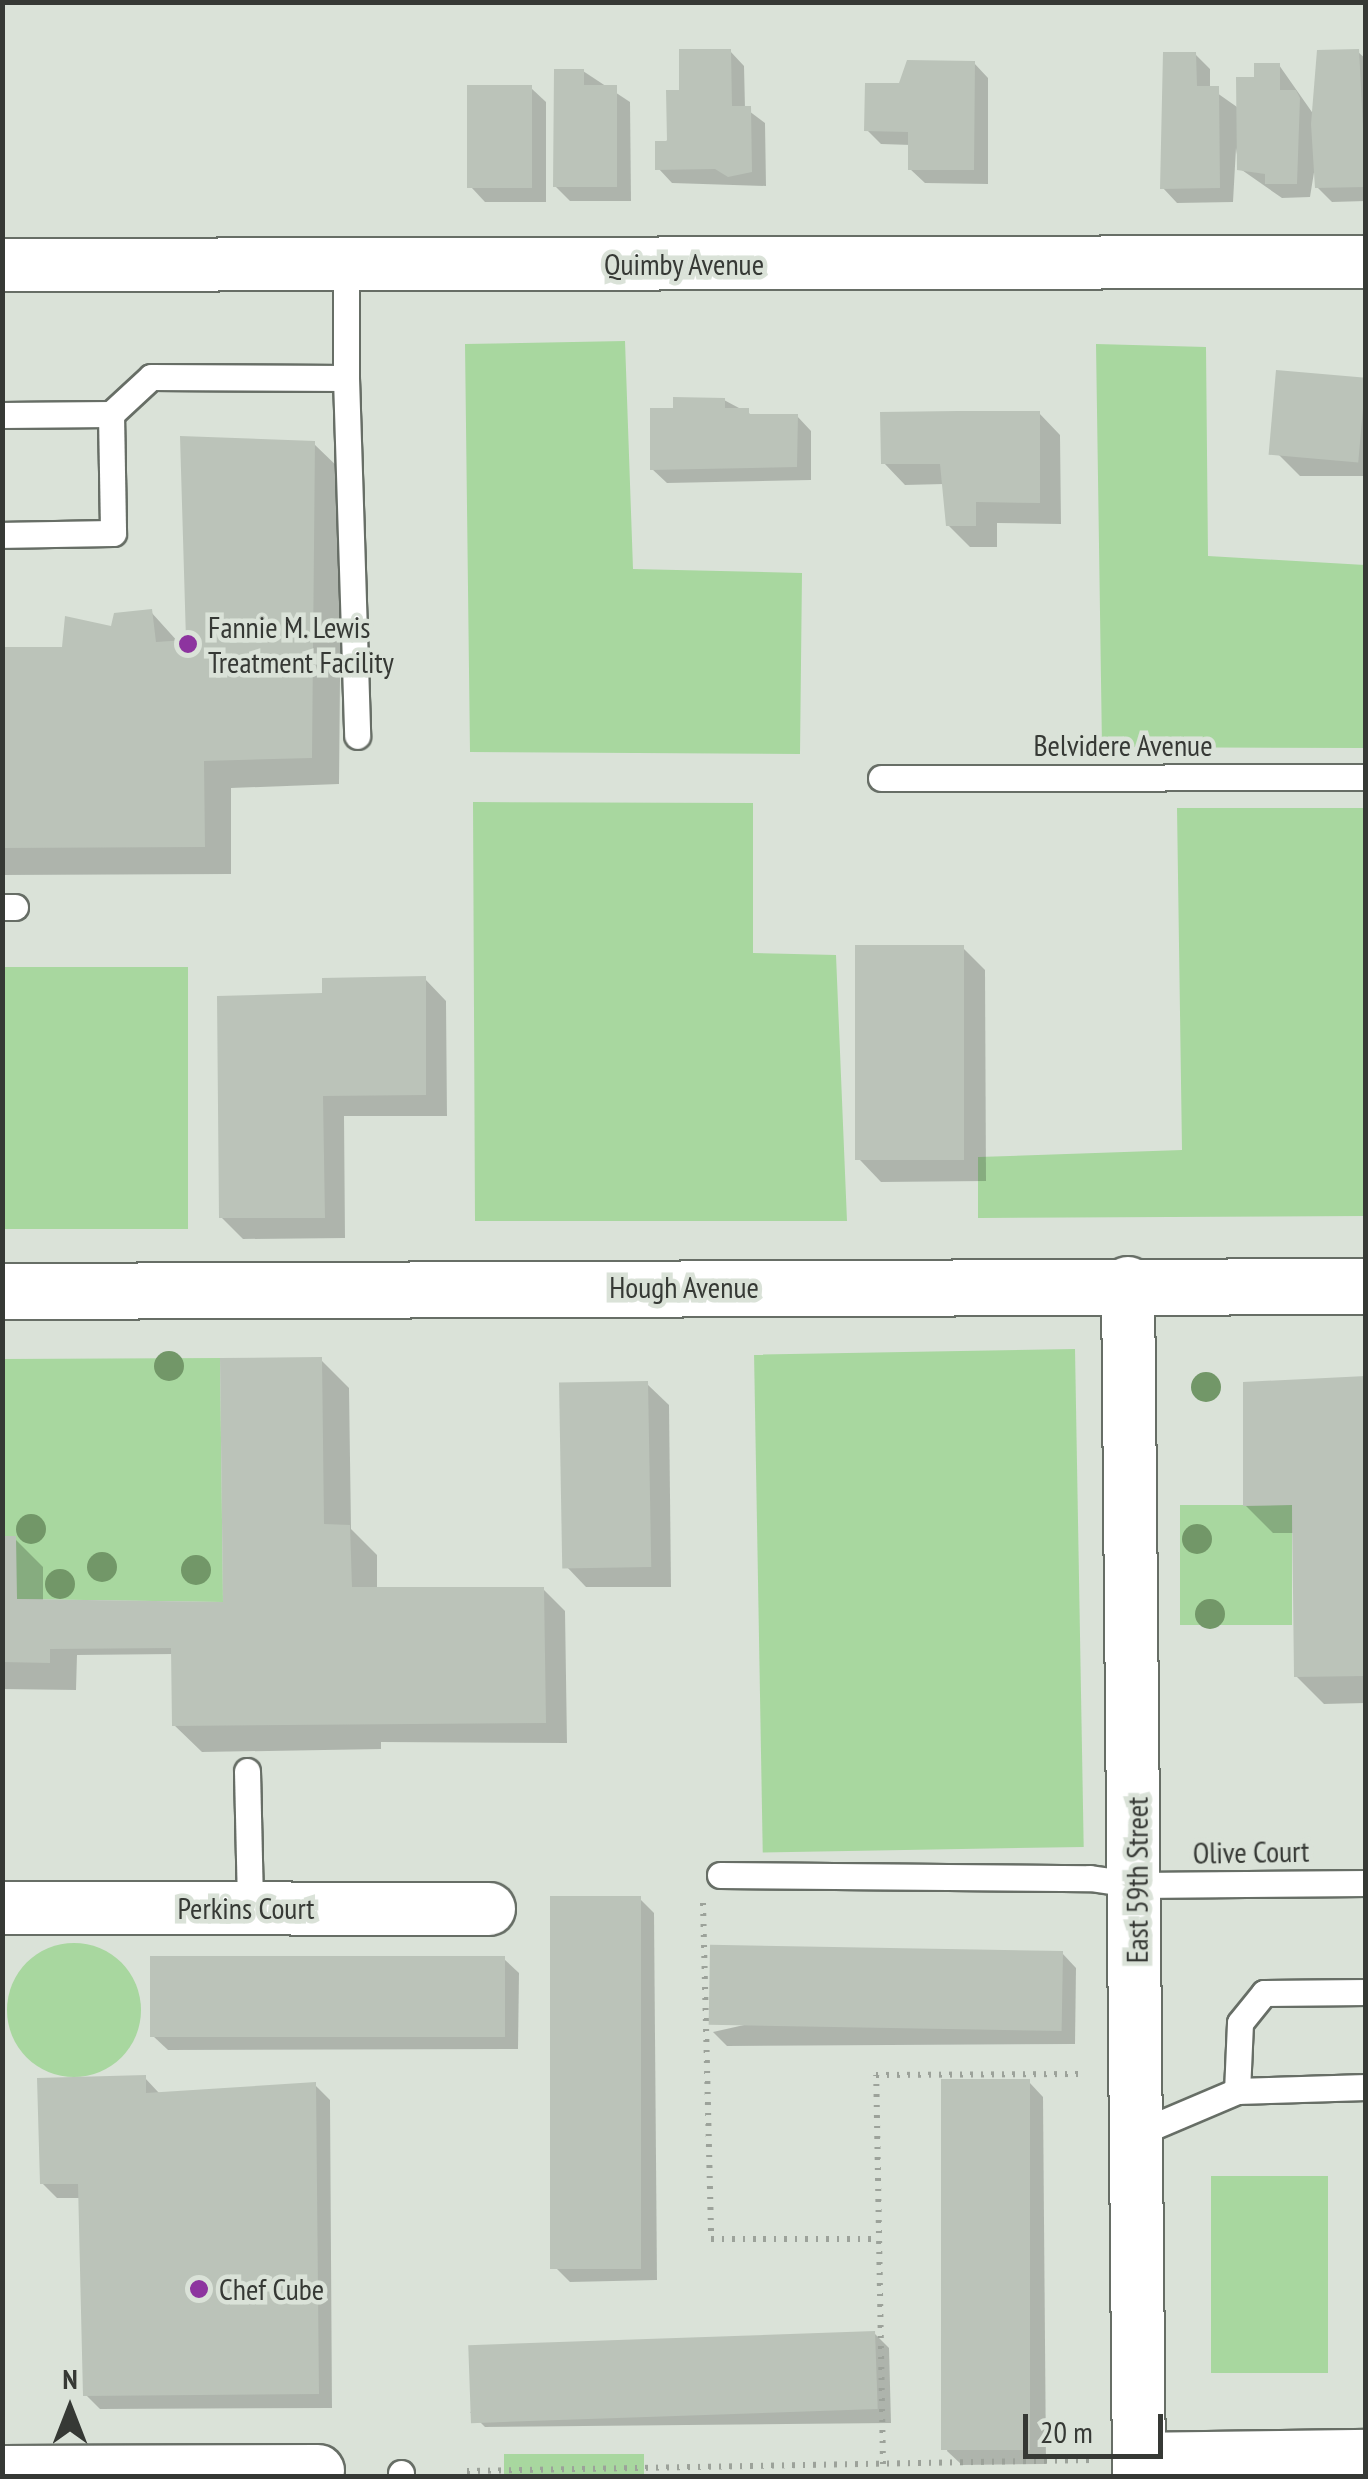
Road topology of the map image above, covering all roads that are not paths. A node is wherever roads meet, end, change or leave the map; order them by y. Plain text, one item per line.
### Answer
1 (1366, 262) edge
2 (346, 264) junction
3 (2, 265) edge
4 (346, 378) junction
5 (111, 414) junction
6 (2, 415) edge
7 (2, 535) edge
8 (357, 736) dead end
9 (1366, 776) edge
10 (881, 778) dead end
11 (1128, 1284) junction
12 (1366, 1286) edge
13 (2, 1291) edge
14 (247, 1772) dead end
15 (1366, 1883) edge
16 (711, 1884) road end
17 (1138, 1886) junction
18 (2, 1908) edge
19 (250, 1908) junction
20 (489, 1909) dead end
21 (1366, 1992) edge
22 (1366, 2087) edge
23 (1237, 2091) junction
24 (1138, 2133) junction
25 (1366, 2456) edge
26 (1124, 2465) edge
27 (318, 2471) dead end
28 (2, 2472) edge

1 - 2 street, Quimby Avenue
2 - 3 street, Quimby Avenue
2 - 4 lane
4 - 5 lane
4 - 8 lane
5 - 6 lane
5 - 7 lane
9 - 10 lane, Belvidere Avenue
11 - 12 street, Hough Avenue
11 - 13 street, Hough Avenue
11 - 17 street, East 59th Street
14 - 19 lane
15 - 17 lane, Olive Court
16 - 17 lane, Olive Court
17 - 24 street, East 59th Street
18 - 19 street, Perkins Court
19 - 20 street, Perkins Court
21 - 23 lane
22 - 23 lane
23 - 24 lane
24 - 26 street, East 59th Street
25 - 26 street
27 - 28 street

